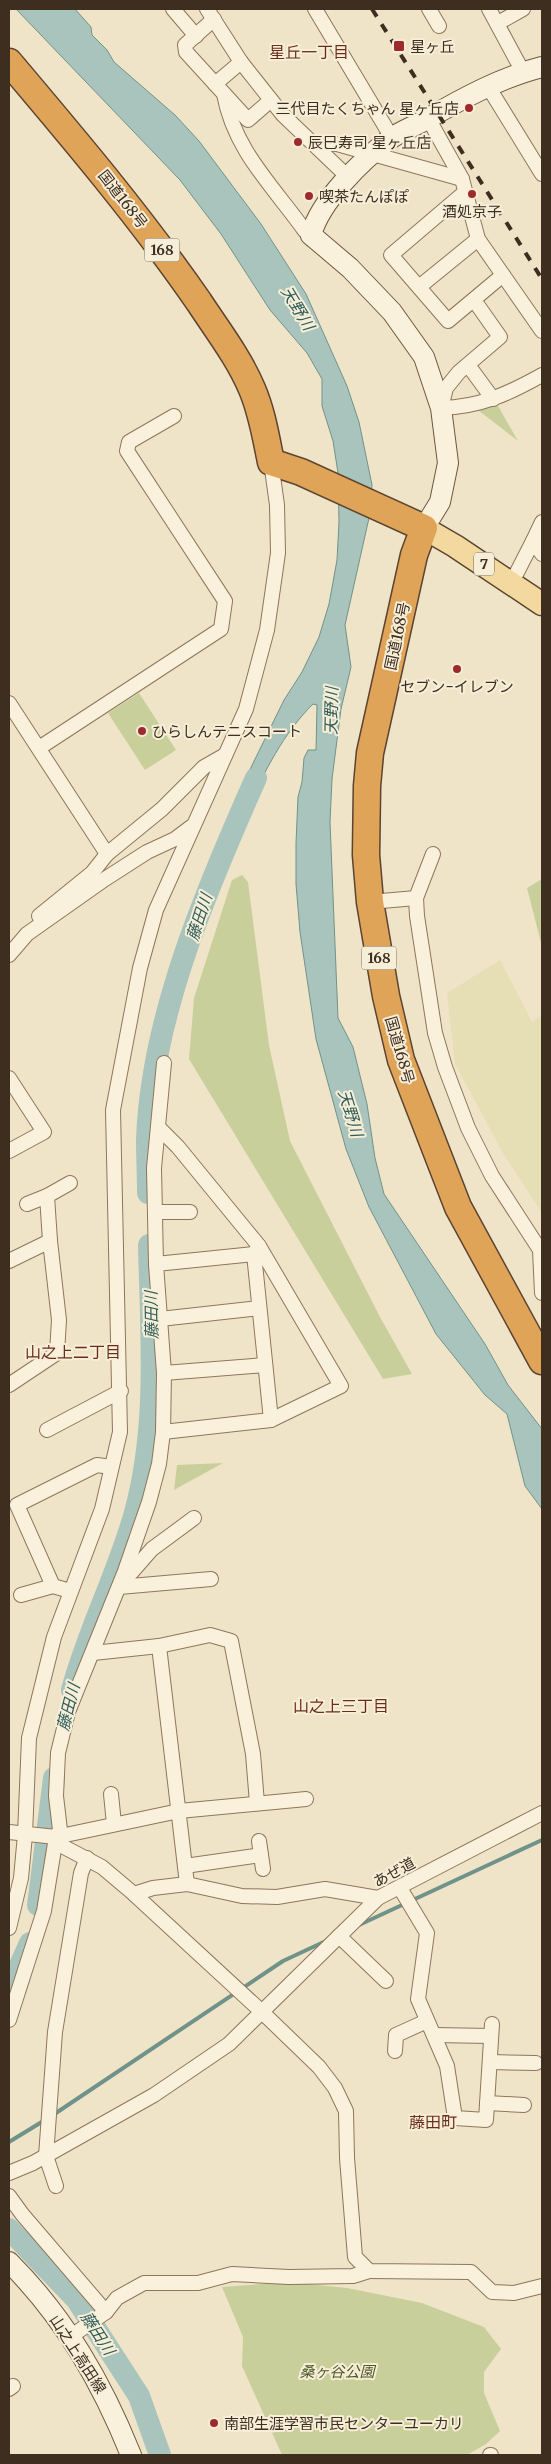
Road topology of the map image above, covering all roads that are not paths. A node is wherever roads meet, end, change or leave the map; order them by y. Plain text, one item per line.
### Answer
1 (173, 9) edge
2 (315, 9) edge
3 (429, 9) edge
4 (489, 9) edge
5 (523, 9) edge
6 (211, 14) edge
7 (498, 23) junction
8 (439, 26) dead end
9 (196, 36) junction
10 (9, 62) edge
11 (241, 62) junction
12 (542, 67) edge
13 (522, 72) junction
14 (489, 88) junction
15 (220, 89) junction
16 (271, 100) junction
17 (428, 118) junction
18 (392, 138) junction
19 (314, 142) junction
20 (372, 154) junction
21 (542, 174) edge
22 (349, 178) junction
23 (463, 186) junction
24 (311, 235) junction
25 (478, 238) junction
26 (503, 275) junction
27 (419, 287) junction
28 (474, 300) junction
29 (542, 331) edge
30 (468, 365) junction
31 (542, 376) edge
32 (493, 400) junction
33 (441, 408) junction
34 (174, 416) dead end
35 (271, 462) junction
36 (542, 522) edge
37 (424, 528) junction
38 (533, 541) junction
39 (542, 554) edge
40 (512, 582) junction
41 (542, 604) edge
42 (9, 703) edge
43 (39, 748) junction
44 (225, 755) junction
45 (192, 826) junction
46 (147, 852) junction
47 (107, 854) junction
48 (433, 854) dead end
49 (177, 861) junction
50 (416, 898) junction
51 (370, 902) junction
52 (27, 934) junction
53 (9, 955) edge
54 (164, 1063) dead end
55 (9, 1078) edge
56 (159, 1128) junction
57 (9, 1151) edge
58 (70, 1182) dead end
59 (47, 1196) junction
60 (27, 1204) dead end
61 (155, 1212) junction
62 (190, 1212) dead end
63 (50, 1241) junction
64 (256, 1250) junction
65 (9, 1261) edge
66 (156, 1264) junction
67 (542, 1293) edge
68 (259, 1308) junction
69 (160, 1319) junction
70 (542, 1361) edge
71 (265, 1365) junction
72 (164, 1373) junction
73 (9, 1384) edge
74 (121, 1391) junction
75 (271, 1420) junction
76 (47, 1430) dead end
77 (163, 1432) junction
78 (111, 1467) junction
79 (194, 1518) dead end
80 (211, 1579) dead end
81 (54, 1586) junction
82 (119, 1587) junction
83 (70, 1591) junction
84 (21, 1595) dead end
85 (159, 1646) junction
86 (93, 1653) junction
87 (111, 1794) dead end
88 (306, 1799) dead end
89 (257, 1803) junction
90 (179, 1811) junction
91 (542, 1813) edge
92 (114, 1824) junction
93 (9, 1832) edge
94 (25, 1835) junction
95 (53, 1837) junction
96 (87, 1858) junction
97 (185, 1866) junction
98 (263, 1869) dead end
99 (187, 1884) junction
100 (400, 1888) junction
101 (134, 1894) junction
102 (378, 1898) junction
103 (9, 1928) edge
104 (339, 1936) junction
105 (386, 1981) dead end
106 (262, 2012) junction
107 (9, 2020) edge
108 (427, 2020) junction
109 (434, 2035) junction
110 (395, 2051) dead end
111 (490, 2062) junction
112 (536, 2063) dead end
113 (487, 2103) junction
114 (524, 2105) dead end
115 (46, 2156) junction
116 (9, 2173) edge
117 (56, 2186) dead end
118 (9, 2196) edge
119 (9, 2262) edge
120 (369, 2271) junction
121 (542, 2286) edge
122 (104, 2314) junction
123 (70, 2337) junction
124 (131, 2455) edge

1 - 9 street
2 - 18 street
3 - 8 street
4 - 7 street
5 - 7 street
6 - 9 street
6 - 11 street
7 - 13 street
9 - 15 street
10 - 35 highway, 国道168号 / 168
11 - 15 street
11 - 16 street
12 - 13 street
13 - 14 street
14 - 17 street
14 - 21 street
15 - 16 street
15 - 24 street
16 - 19 street
17 - 18 street
17 - 23 street
18 - 20 street
19 - 20 street
19 - 22 street
20 - 22 street
20 - 23 street
22 - 24 street
23 - 25 street
23 - 27 street
24 - 33 street
25 - 26 street
25 - 27 street
26 - 28 street
26 - 29 street
27 - 28 street
28 - 30 street
30 - 32 street
30 - 33 street
31 - 32 street
32 - 33 street
33 - 37 street
34 - 43 street
35 - 37 highway
35 - 44 street
36 - 38 street
37 - 40 main road, 7
37 - 51 highway, 国道168号 / 168
38 - 39 street
38 - 40 street
40 - 41 main road, 7
42 - 43 street
43 - 47 street
44 - 45 street
44 - 47 street
45 - 46 street
45 - 49 street
46 - 49 street
46 - 52 street
47 - 52 street
48 - 50 street
49 - 74 street
50 - 51 street
50 - 67 street
51 - 70 highway, 国道168号 / 168
52 - 53 street
54 - 56 street
55 - 57 street
56 - 61 street
56 - 64 street
58 - 59 street
59 - 60 street
59 - 63 street
61 - 62 street
61 - 66 street
63 - 65 street
63 - 73 street
64 - 66 street
64 - 68 street
64 - 75 street
66 - 69 street
68 - 69 street
68 - 71 street
69 - 72 street
71 - 72 street
71 - 75 street
72 - 77 street
74 - 76 street
74 - 78 street
75 - 77 street
77 - 82 street
78 - 81 street
78 - 83 street
79 - 82 street
80 - 82 street
81 - 83 street
81 - 84 street
82 - 86 street
83 - 94 street
85 - 86 street
85 - 89 street
85 - 90 street
86 - 95 street
87 - 92 street
88 - 89 street
89 - 90 street
90 - 92 street
90 - 97 street
91 - 100 street, あぜ道
92 - 95 street
93 - 94 street
94 - 95 street
94 - 103 street
95 - 96 street
95 - 107 street
96 - 101 street
96 - 115 street
97 - 98 street
97 - 99 street
99 - 101 street
99 - 102 street
100 - 102 street, あぜ道
100 - 108 street
101 - 106 street
102 - 104 street, あぜ道
104 - 105 street
104 - 106 street, あぜ道
106 - 115 street, あぜ道
106 - 120 street
108 - 109 street
108 - 110 street
109 - 111 street
109 - 113 street
111 - 112 street
111 - 113 street
113 - 114 street
115 - 116 street, あぜ道
115 - 117 street
118 - 122 street
119 - 123 street, 山之上高田線
120 - 121 street
120 - 122 street
122 - 123 street
123 - 124 street, 山之上高田線

